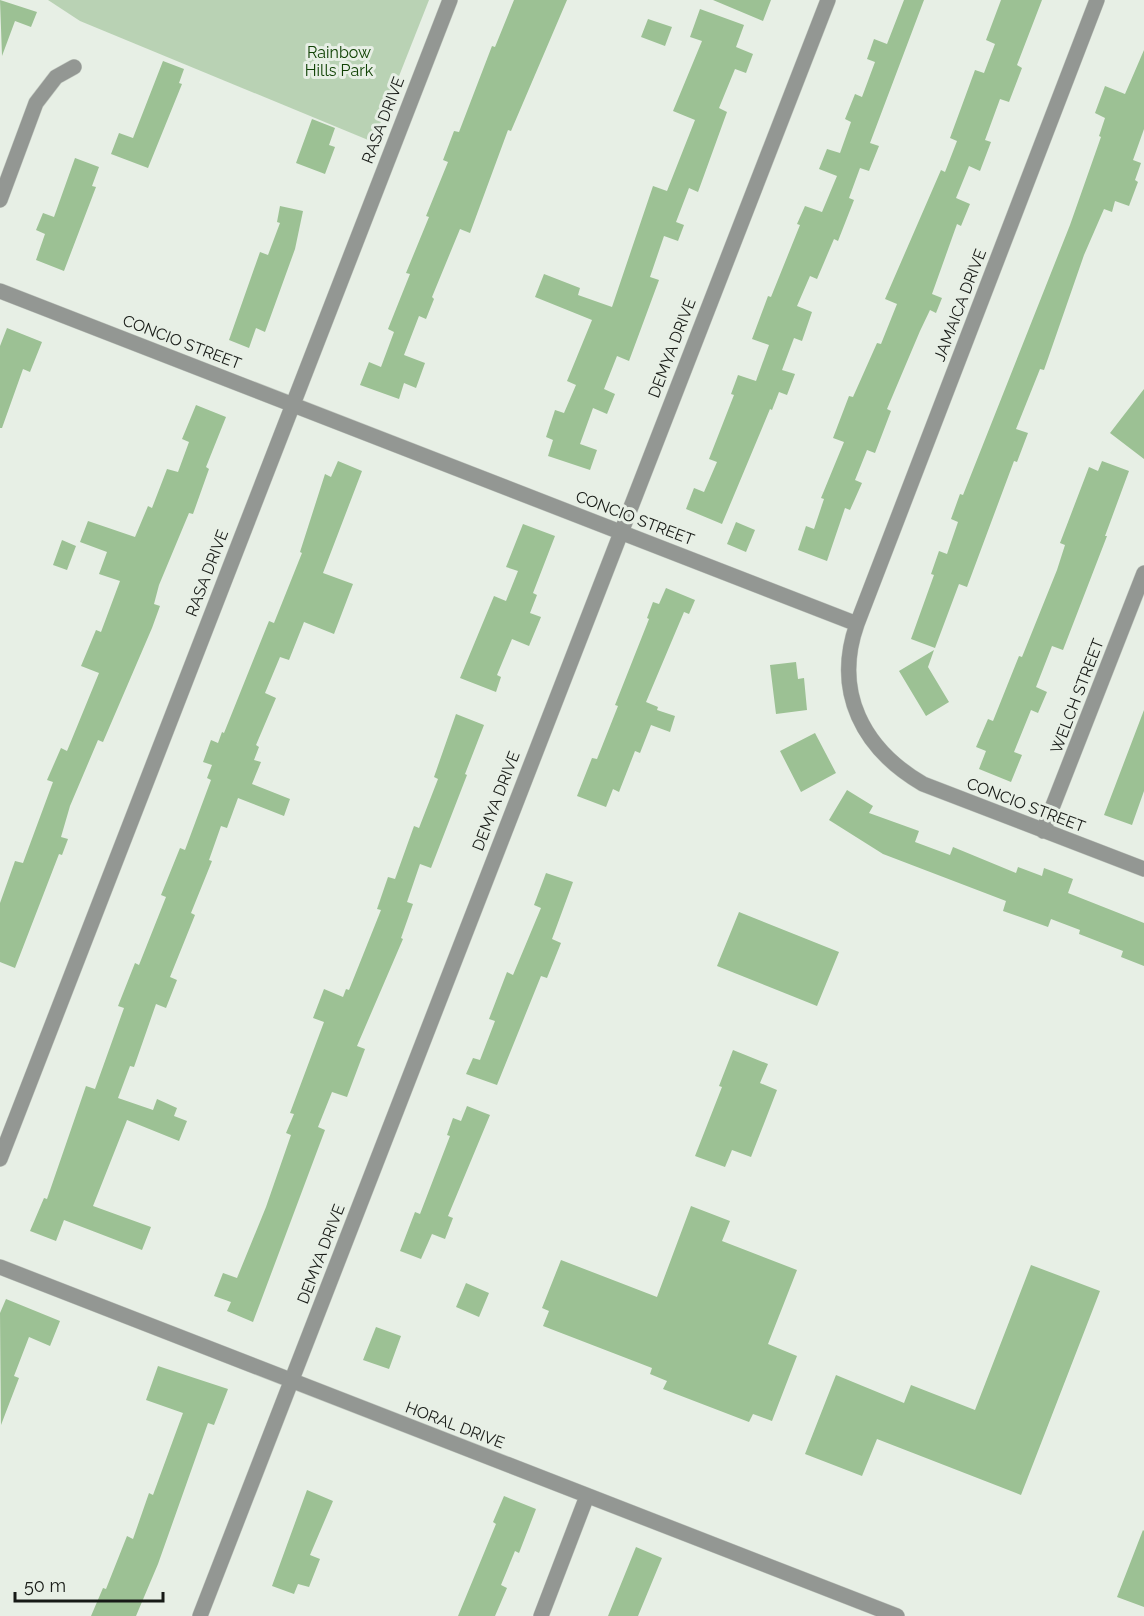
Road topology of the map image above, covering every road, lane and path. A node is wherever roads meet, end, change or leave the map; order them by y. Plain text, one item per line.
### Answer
1 (450, 0) edge
2 (828, 0) edge
3 (1097, 0) edge
4 (74, 67) dead end
5 (0, 200) edge
6 (0, 291) edge
7 (291, 404) junction
8 (620, 532) junction
9 (1144, 573) edge
10 (857, 624) junction
11 (1044, 831) junction
12 (1144, 869) edge
13 (0, 1159) edge
14 (0, 1267) edge
15 (291, 1381) junction
16 (587, 1496) junction
17 (200, 1616) edge
18 (542, 1616) edge
19 (894, 1616) edge

1 - 7 street, RASA DRIVE
2 - 8 street, DEMYA DRIVE
3 - 10 street, JAMAICA DRIVE
4 - 5 street
6 - 7 street, CONCIO STREET
7 - 8 street, CONCIO STREET
7 - 13 street, RASA DRIVE
8 - 10 street, CONCIO STREET
8 - 15 street, DEMYA DRIVE
9 - 11 street, WELCH STREET
10 - 11 street, CONCIO STREET
11 - 12 street, CONCIO STREET
14 - 15 street, HORAL DRIVE
15 - 16 street, HORAL DRIVE
15 - 17 street, DEMYA DRIVE
16 - 18 street
16 - 19 street, HORAL DRIVE

